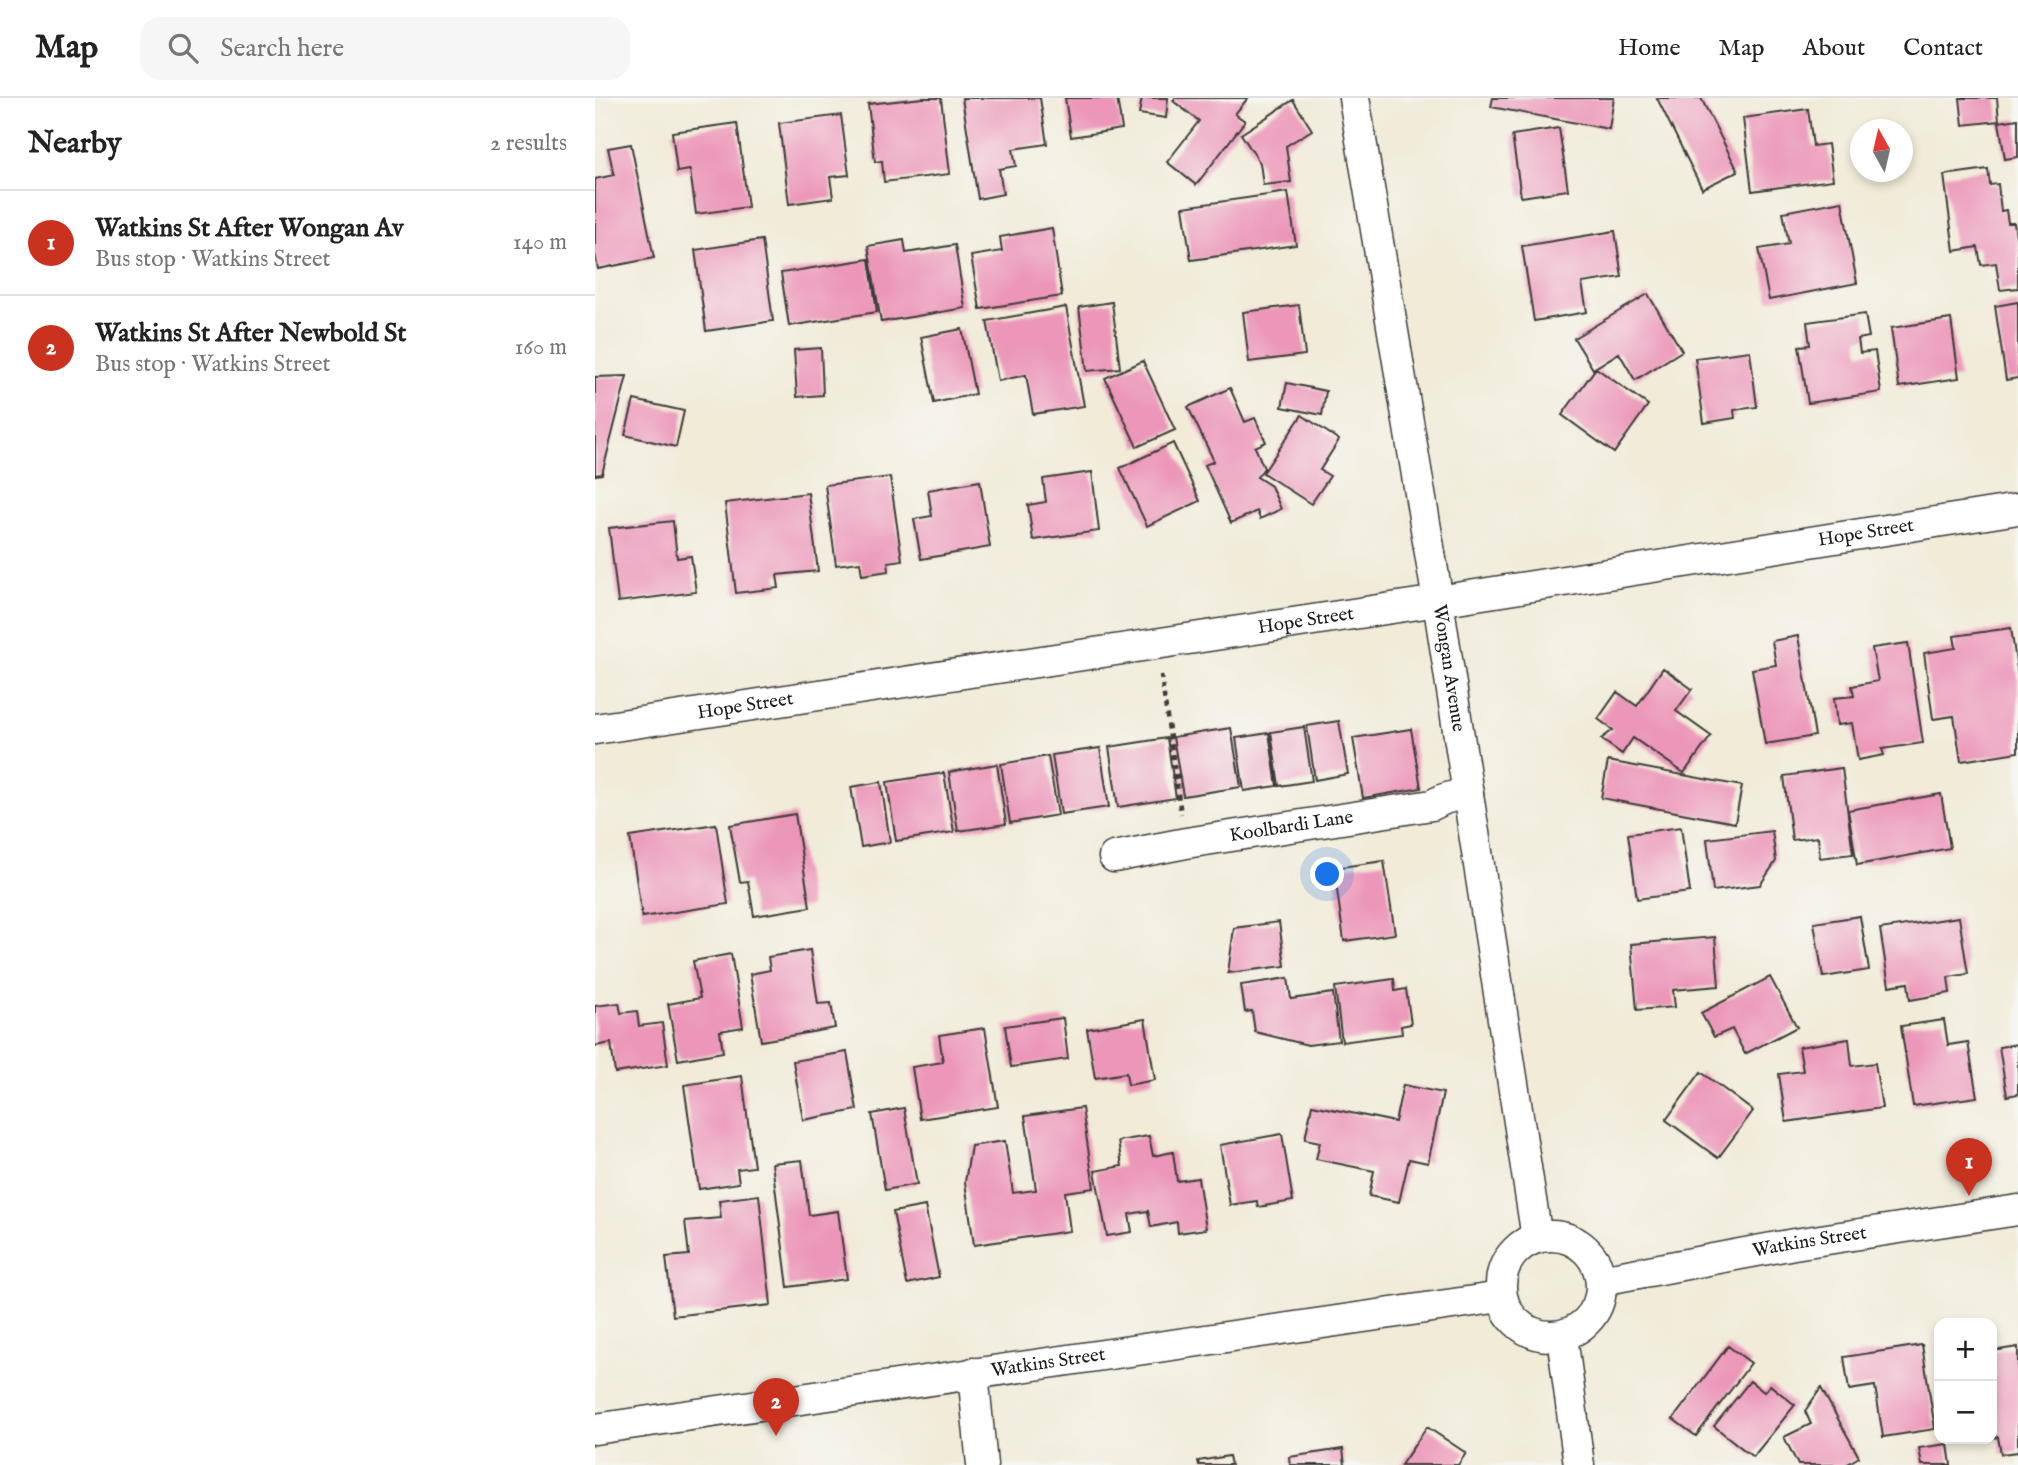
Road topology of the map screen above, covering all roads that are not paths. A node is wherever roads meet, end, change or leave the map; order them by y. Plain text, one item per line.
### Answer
1 (1354, 98) edge
2 (2018, 509) edge
3 (1438, 601) junction
4 (595, 729) edge
5 (1468, 792) junction
6 (1114, 857) dead end
7 (2018, 1210) edge
8 (1537, 1238) junction
9 (1601, 1280) junction
10 (1501, 1297) junction
11 (1562, 1336) junction
12 (973, 1373) junction
13 (595, 1429) edge
14 (982, 1465) edge
15 (1579, 1465) edge

1 - 3 street, Wongan Avenue
2 - 3 street, Hope Street
3 - 4 street, Hope Street
3 - 5 street, Wongan Avenue
5 - 6 street, Koolbardi Lane
5 - 8 street, Wongan Avenue
7 - 9 street, Watkins Street
8 - 9 street
8 - 10 street
9 - 11 street
10 - 11 street
10 - 12 street, Watkins Street
11 - 15 street
12 - 13 street, Watkins Street
12 - 14 street

